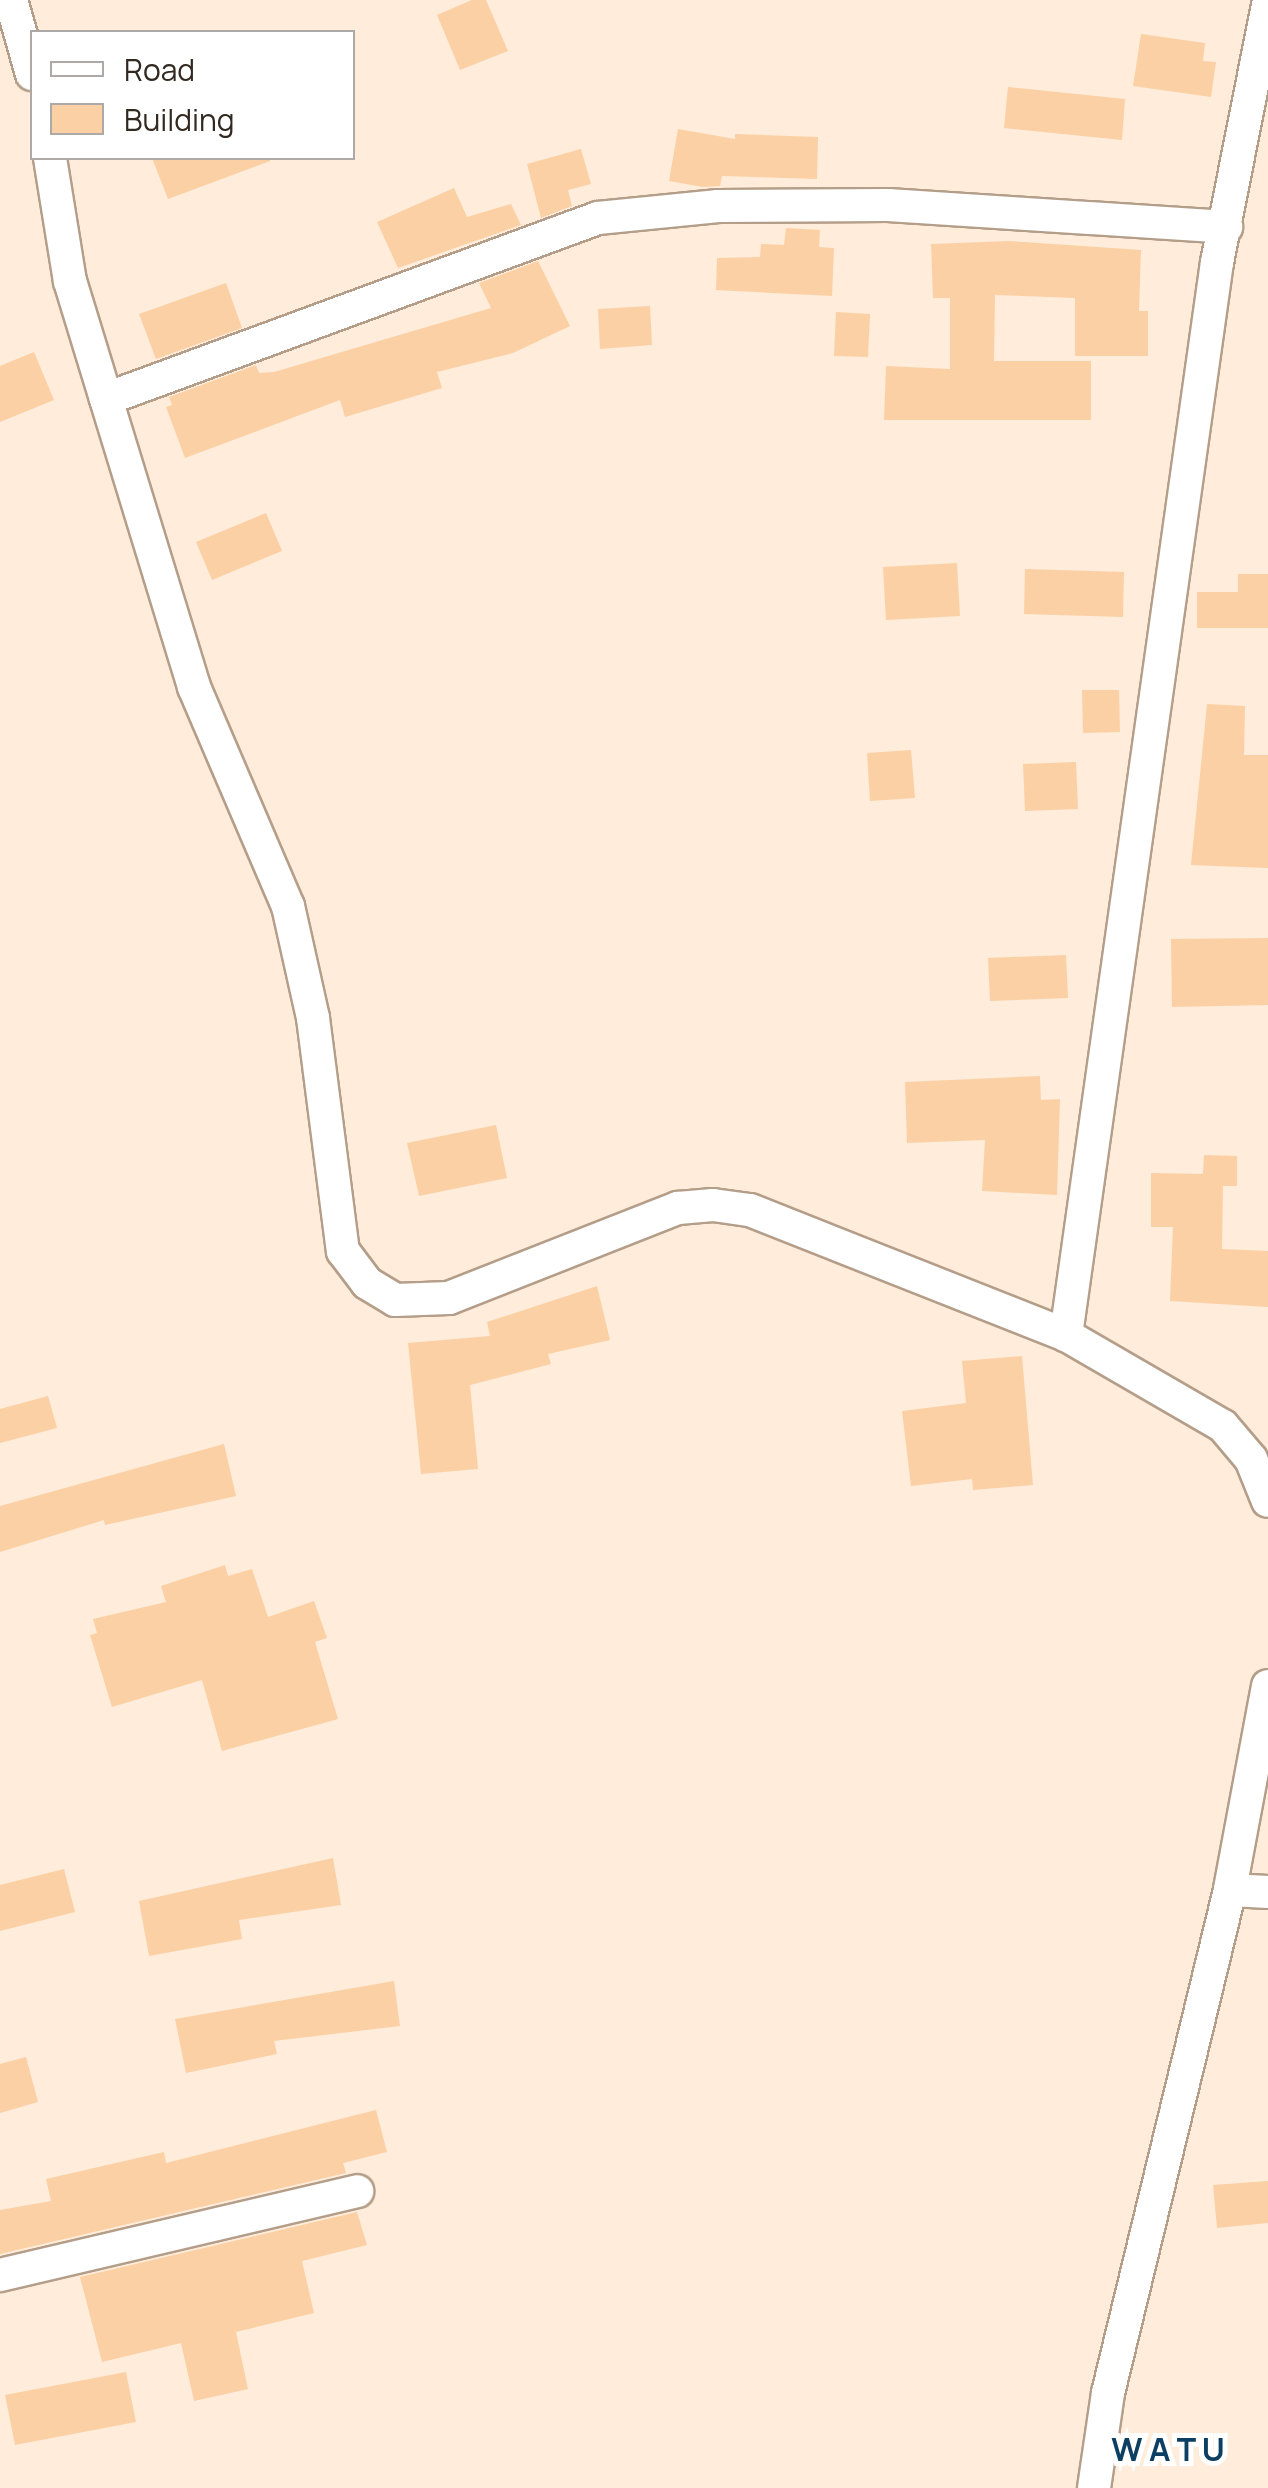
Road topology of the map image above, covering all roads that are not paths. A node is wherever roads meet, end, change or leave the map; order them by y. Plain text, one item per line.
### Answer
1 (12, 0) edge
2 (1268, 5) edge
3 (30, 67) edge
4 (50, 160) edge
5 (1226, 226) junction
6 (106, 399) junction
7 (1066, 1334) junction
8 (1268, 1500) edge
9 (1268, 1686) edge
10 (1230, 1890) junction
11 (1268, 1892) edge
12 (358, 2191) dead end
13 (0, 2275) edge
14 (1094, 2488) edge

1 - 3 street
2 - 5 street
4 - 6 street
5 - 6 street
5 - 7 street
6 - 7 street
7 - 8 street
9 - 10 street
10 - 11 street
10 - 14 street
12 - 13 street

